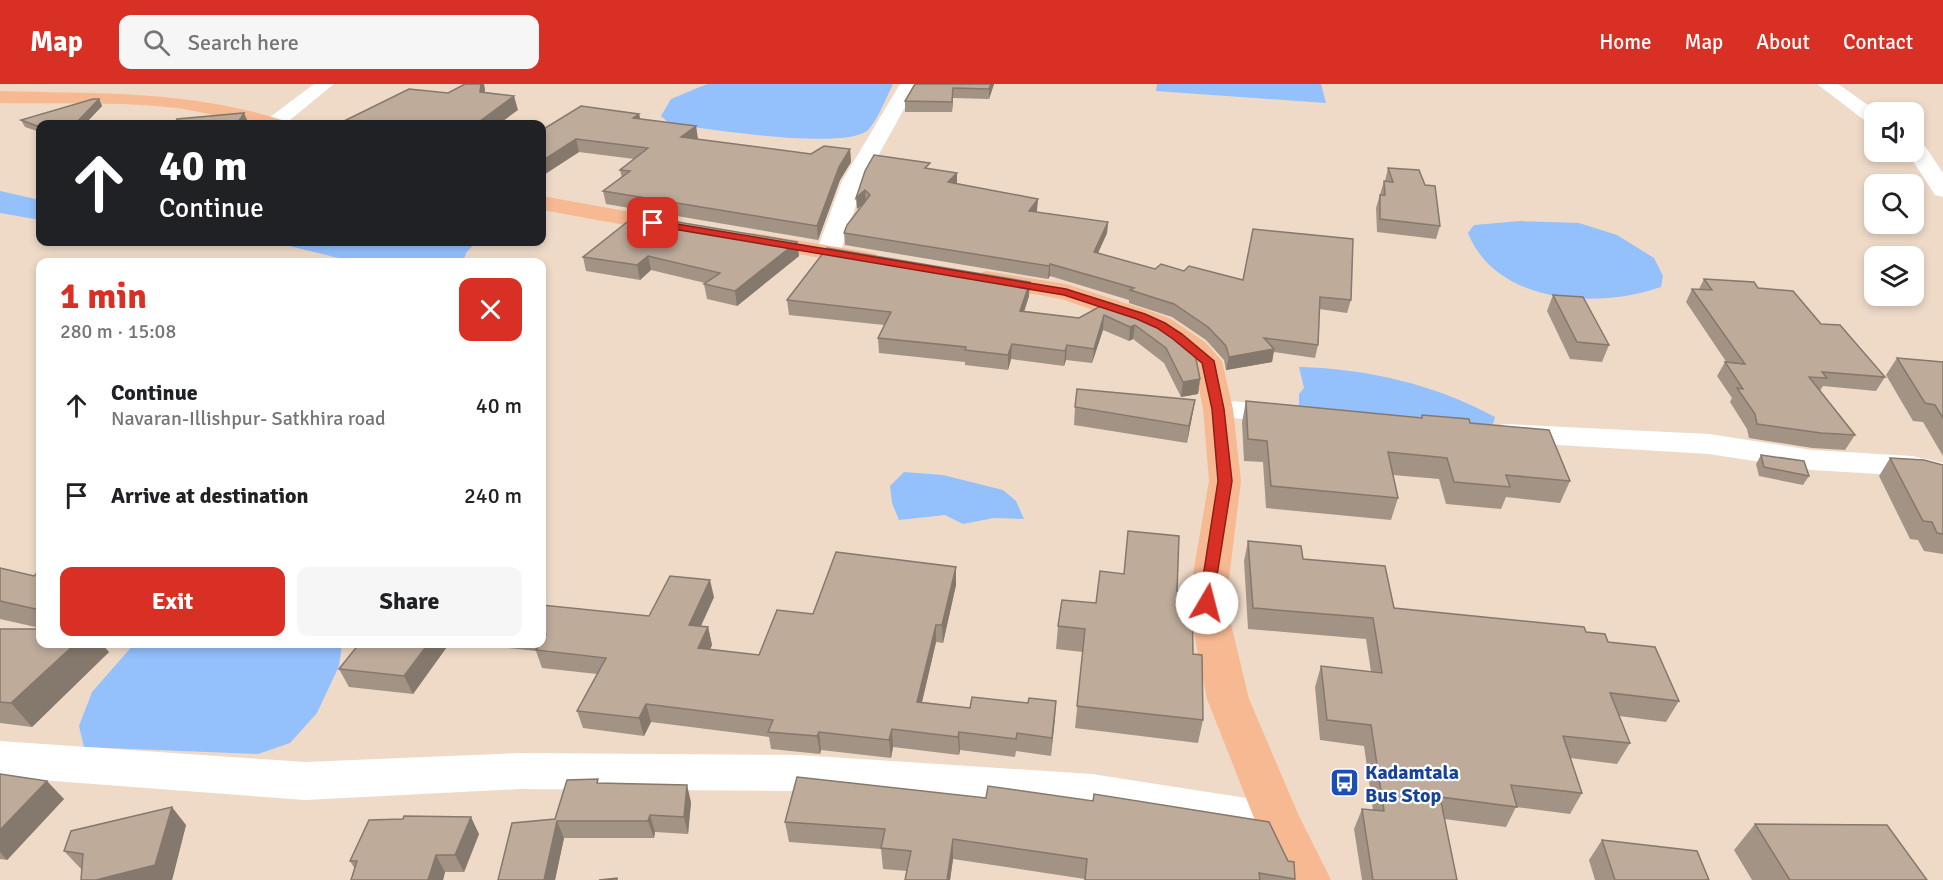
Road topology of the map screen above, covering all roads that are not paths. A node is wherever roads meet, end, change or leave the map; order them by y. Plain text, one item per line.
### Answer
1 (325, 84) edge
2 (909, 84) edge
3 (1826, 84) edge
4 (0, 97) edge
5 (1864, 111) edge
6 (264, 120) edge
7 (279, 120) edge
8 (1924, 160) edge
9 (1943, 190) edge
10 (546, 204) edge
11 (695, 230) edge
12 (728, 236) edge
13 (828, 253) junction
14 (887, 262) edge
15 (958, 274) edge
16 (1218, 409) junction
17 (1313, 417) edge
18 (1479, 431) edge
19 (1943, 472) edge
20 (0, 759) edge
21 (1279, 823) junction
22 (1307, 880) edge

1 - 7 street
2 - 13 street
3 - 5 street
4 - 6 highway
8 - 9 street
10 - 11 highway
12 - 13 highway
13 - 14 highway
15 - 16 highway
16 - 17 street
16 - 21 highway
18 - 19 street
20 - 21 street
21 - 22 highway

